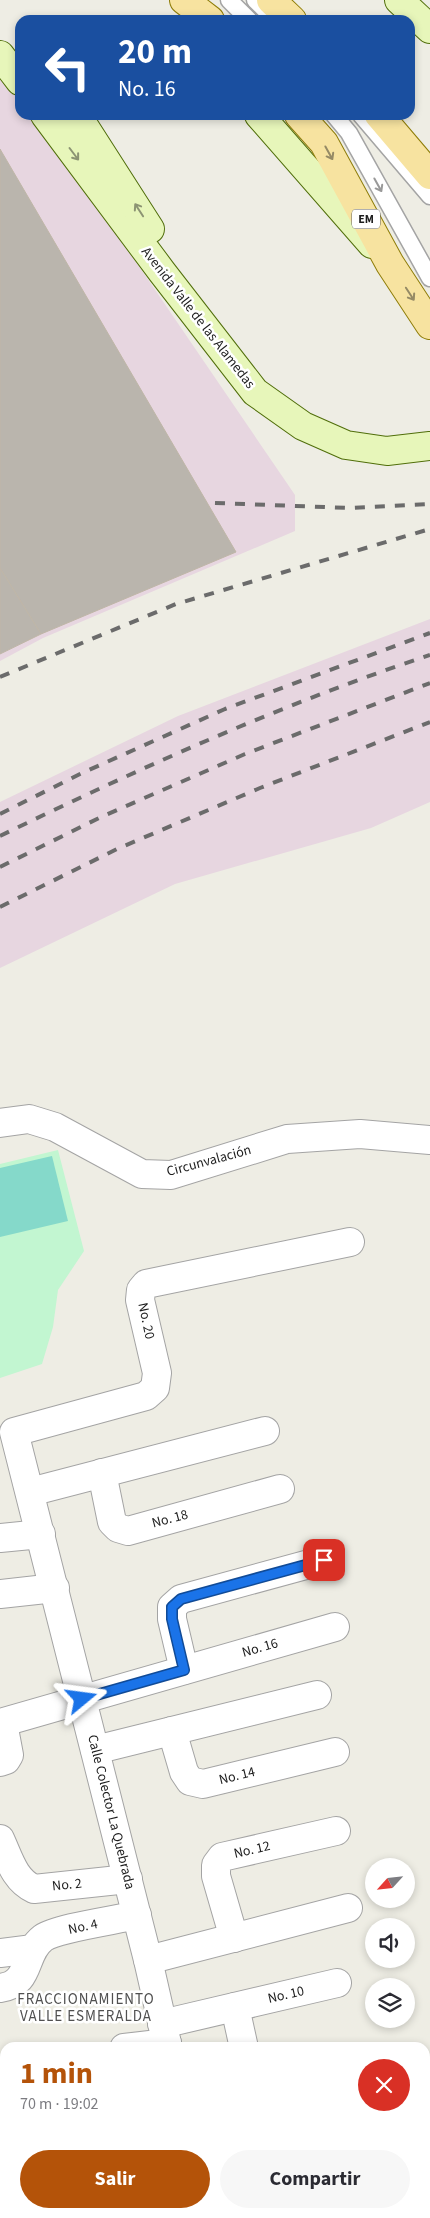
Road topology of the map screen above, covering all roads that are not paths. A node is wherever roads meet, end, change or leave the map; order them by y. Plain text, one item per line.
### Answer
1 (184, 0) edge
2 (229, 0) edge
3 (255, 0) edge
4 (271, 0) edge
5 (399, 0) edge
6 (204, 15) edge
7 (244, 15) edge
8 (269, 15) edge
9 (287, 15) edge
10 (430, 29) edge
11 (0, 55) edge
12 (15, 74) edge
13 (49, 120) edge
14 (80, 120) edge
15 (263, 120) edge
16 (303, 120) edge
17 (338, 120) edge
18 (364, 120) edge
19 (383, 120) edge
20 (430, 175) edge
21 (430, 196) edge
22 (390, 264) junction
23 (162, 272) junction
24 (430, 278) edge
25 (430, 325) edge
26 (430, 446) edge
27 (0, 1123) edge
28 (430, 1140) edge
29 (350, 1242) dead end
30 (265, 1431) dead end
31 (14, 1432) joint
32 (102, 1473) junction
33 (280, 1490) dead end
34 (30, 1492) junction
35 (41, 1534) junction
36 (0, 1538) edge
37 (324, 1560) dead end
38 (55, 1588) junction
39 (0, 1594) edge
40 (335, 1627) dead end
41 (184, 1670) junction
42 (317, 1695) dead end
43 (82, 1699) junction
44 (1, 1723) edge
45 (172, 1731) junction
46 (95, 1750) junction
47 (335, 1752) dead end
48 (0, 1762) edge
49 (336, 1831) dead end
50 (0, 1839) edge
51 (7, 1871) edge
52 (128, 1880) junction
53 (348, 1908) dead end
54 (137, 1915) junction
55 (234, 1938) junction
56 (33, 1949) junction
57 (0, 1953) edge
58 (148, 1960) junction
59 (337, 1983) dead end
60 (0, 1988) edge
61 (235, 2007) junction
62 (166, 2038) edge
63 (149, 2042) edge
64 (243, 2042) edge

1 - 6 main road
2 - 7 lane
3 - 8 lane
4 - 9 main road
5 - 10 main road
11 - 12 main road
13 -> 23 main road, Avenida Valle de las Alamedas
23 -> 14 main road
15 - 22 main road
16 -> 22 main road, EM
17 -> 24 lane
18 - 21 lane
19 - 20 main road
22 -> 25 main road, EM
23 - 26 main road, Avenida Valle de las Alamedas
27 - 28 street, Circunvalación
29 - 31 street, No. 20
30 - 32 street
31 - 34 street, Calle Colector La Quebrada
32 - 33 street, No. 18
32 - 34 street
34 - 35 street, Calle Colector La Quebrada
35 - 36 street
35 - 38 street, Calle Colector La Quebrada
37 - 41 street
38 - 39 street
38 - 43 street, Calle Colector La Quebrada
40 - 41 street, No. 16
41 - 43 street, No. 16
42 - 45 street
43 - 44 street, No. 16
43 - 46 street, Calle Colector La Quebrada
44 - 48 street
45 - 46 street
45 - 47 street, No. 14
46 - 52 street, Calle Colector La Quebrada
49 - 55 street, No. 12
50 - 51 street, No. 2
51 - 52 street, No. 2
52 - 54 street, Calle Colector La Quebrada
53 - 55 street
54 - 56 street, No. 4
54 - 58 street, Calle Colector La Quebrada
55 - 58 street
56 - 57 street, No. 4
56 - 60 street
58 - 62 street, Calle Colector La Quebrada
59 - 61 street, No. 10
61 - 62 street, No. 10
61 - 64 street
62 - 63 street, No. 10

